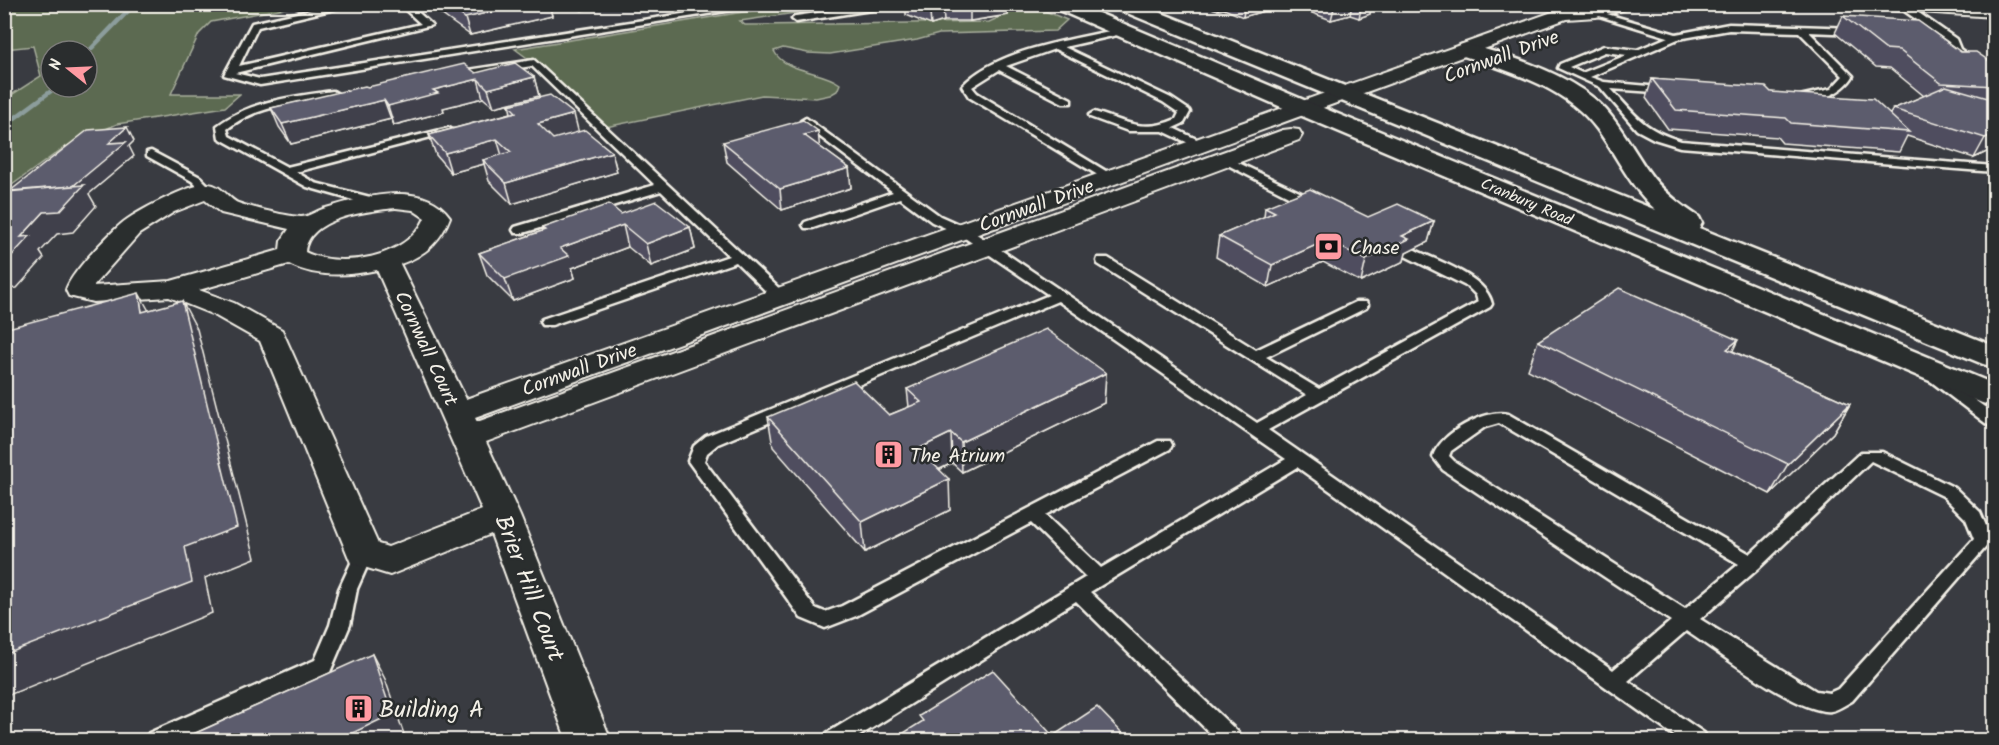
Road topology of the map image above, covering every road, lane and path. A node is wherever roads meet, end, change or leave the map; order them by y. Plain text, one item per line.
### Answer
1 (352, 4) edge
2 (403, 4) edge
3 (578, 4) edge
4 (592, 4) edge
5 (766, 4) edge
6 (904, 4) edge
7 (1060, 4) edge
8 (1120, 4) edge
9 (1624, 4) edge
10 (1876, 4) edge
11 (1903, 6) junction
12 (1596, 12) junction
13 (1994, 12) edge
14 (796, 19) dead end
15 (1800, 28) junction
16 (1123, 31) junction
17 (1570, 31) dead end
18 (1867, 32) edge
19 (1676, 37) junction
20 (1057, 47) junction
21 (1465, 50) junction
22 (1637, 53) junction
23 (1503, 56) junction
24 (999, 66) junction
25 (232, 70) junction
26 (1460, 72) dead end
27 (1582, 77) junction
28 (440, 78) edge
29 (1995, 78) edge
30 (1602, 85) junction
31 (1674, 90) edge
32 (345, 93) edge
33 (1347, 93) junction
34 (1787, 97) edge
35 (1384, 100) junction
36 (1066, 101) dead end
37 (1303, 108) junction
38 (1094, 115) dead end
39 (1332, 119) junction
40 (806, 121) edge
41 (1164, 128) junction
42 (456, 130) edge
43 (1201, 145) junction
44 (151, 154) dead end
45 (1224, 159) junction
46 (1995, 169) edge
47 (286, 171) junction
48 (1110, 178) junction
49 (664, 186) junction
50 (208, 191) junction
51 (903, 193) junction
52 (374, 202) junction
53 (1320, 207) edge
54 (809, 225) dead end
55 (308, 226) junction
56 (519, 230) dead end
57 (963, 231) junction
58 (988, 247) junction
59 (1408, 252) edge
60 (1730, 252) junction
61 (292, 255) junction
62 (738, 257) junction
63 (386, 259) junction
64 (1103, 261) dead end
65 (172, 289) junction
66 (1058, 296) junction
67 (780, 297) junction
68 (1361, 305) dead end
69 (547, 322) dead end
70 (1256, 356) junction
71 (1994, 357) edge
72 (1908, 360) junction
73 (1319, 396) junction
74 (1995, 396) edge
75 (1995, 421) edge
76 (463, 425) junction
77 (1256, 430) junction
78 (1164, 445) dead end
79 (1298, 459) junction
80 (1033, 514) junction
81 (502, 516) junction
82 (364, 553) junction
83 (1752, 563) junction
84 (1099, 578) junction
85 (1077, 591) junction
86 (1684, 621) junction
87 (1613, 682) junction
88 (157, 741) edge
89 (586, 741) edge
90 (835, 741) edge
91 (1231, 741) edge
92 (1696, 741) edge

1 - 25 lane
2 - 25 lane
3 - 4 lane
5 - 25 lane
6 - 14 lane
7 - 16 main road, Cranbury Road
8 - 33 main road, Cranbury Road
9 - 12 street
10 - 11 street
11 - 13 street
11 - 29 lane
12 - 17 street, Cornwall Drive
12 - 19 lane
12 - 21 street, Cornwall Drive
15 - 18 lane
15 - 19 lane
15 - 34 lane
16 - 20 lane
16 - 37 main road, Cranbury Road
19 - 22 lane
20 - 24 lane
20 - 41 lane
21 - 23 main road
21 - 33 street, Cornwall Drive
22 - 27 lane
22 - 27 lane
23 - 26 street, Cornwall Drive
23 - 60 main road
24 - 36 lane
24 - 48 lane
27 - 30 lane
28 - 49 lane
30 - 31 lane
30 - 46 lane
32 - 47 lane
33 - 35 main road, Cranbury Road
33 - 37 street, Cornwall Drive
35 - 39 street, Cornwall Drive
35 - 60 main road, Cranbury Road
37 - 39 main road, Cranbury Road
37 - 43 street, Cornwall Drive
38 - 41 lane
39 - 45 street, Cornwall Drive
39 - 72 main road, Cranbury Road
40 - 51 lane
41 - 43 lane
42 - 47 lane
43 - 48 street, Cornwall Drive
44 - 50 lane
45 - 53 lane
45 - 58 street, Cornwall Drive
47 - 52 lane
48 - 57 street, Cornwall Drive
49 - 56 lane
49 - 62 lane
50 - 55 street
50 - 65 street
51 - 54 lane
51 - 57 lane
52 - 55 street
52 - 63 street
55 - 61 street
57 - 58 lane
57 - 67 street, Cornwall Drive
58 - 66 lane
58 - 76 street, Cornwall Drive
59 - 73 lane
60 - 71 main road, Cranbury Road
61 - 63 street
61 - 65 street
62 - 67 lane
62 - 69 lane
63 - 76 street, Cornwall Court
64 - 70 lane
65 - 82 street
66 - 77 lane
66 - 80 lane
67 - 76 street, Cornwall Drive
68 - 70 lane
70 - 73 lane
72 - 74 main road, Cranbury Road
72 - 75 lane
73 - 77 lane
76 - 81 street, Brier Hill Court
77 - 79 lane
78 - 80 lane
79 - 84 lane
79 - 87 lane
80 - 84 lane
81 - 82 street
81 - 89 street, Brier Hill Court
82 - 88 lane
83 - 86 lane
83 - 86 lane
83 - 86 lane
84 - 85 lane
85 - 90 lane
85 - 91 lane
86 - 87 lane
87 - 92 lane

